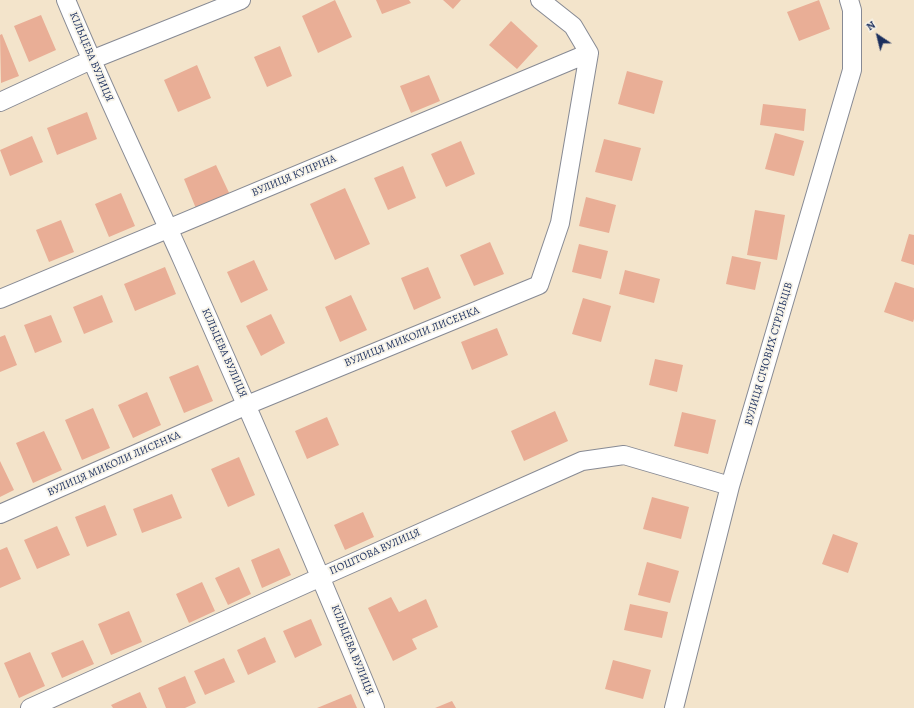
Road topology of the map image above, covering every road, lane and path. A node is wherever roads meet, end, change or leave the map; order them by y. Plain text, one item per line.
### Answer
1 (66, 0) edge
2 (241, 0) edge
3 (540, 0) edge
4 (849, 0) edge
5 (589, 53) junction
6 (91, 60) junction
7 (0, 102) edge
8 (168, 229) junction
9 (0, 299) edge
10 (247, 405) junction
11 (730, 486) junction
12 (0, 514) edge
13 (321, 576) junction
14 (30, 708) edge
15 (376, 708) edge
16 (674, 708) edge

1 - 6 street, КІЛЬЦЕВА ВУЛИЦЯ
2 - 6 street
3 - 5 street
4 - 11 street, ВУЛИЦЯ СІЧОВИХ СТРІЛЬЦІВ
5 - 8 street, ВУЛИЦЯ КУПРІНА
5 - 10 street, ВУЛИЦЯ МИКОЛИ ЛИСЕНКА
6 - 7 street
6 - 8 street, КІЛЬЦЕВА ВУЛИЦЯ
8 - 9 street, ВУЛИЦЯ КУПРІНА
8 - 10 street, КІЛЬЦЕВА ВУЛИЦЯ
10 - 12 street, ВУЛИЦЯ МИКОЛИ ЛИСЕНКА
10 - 13 street, КІЛЬЦЕВА ВУЛИЦЯ
11 - 13 street, ПОШТОВА ВУЛИЦЯ
11 - 16 street, ВУЛИЦЯ СІЧОВИХ СТРІЛЬЦІВ
13 - 14 street, ПОШТОВА ВУЛИЦЯ
13 - 15 street, КІЛЬЦЕВА ВУЛИЦЯ

